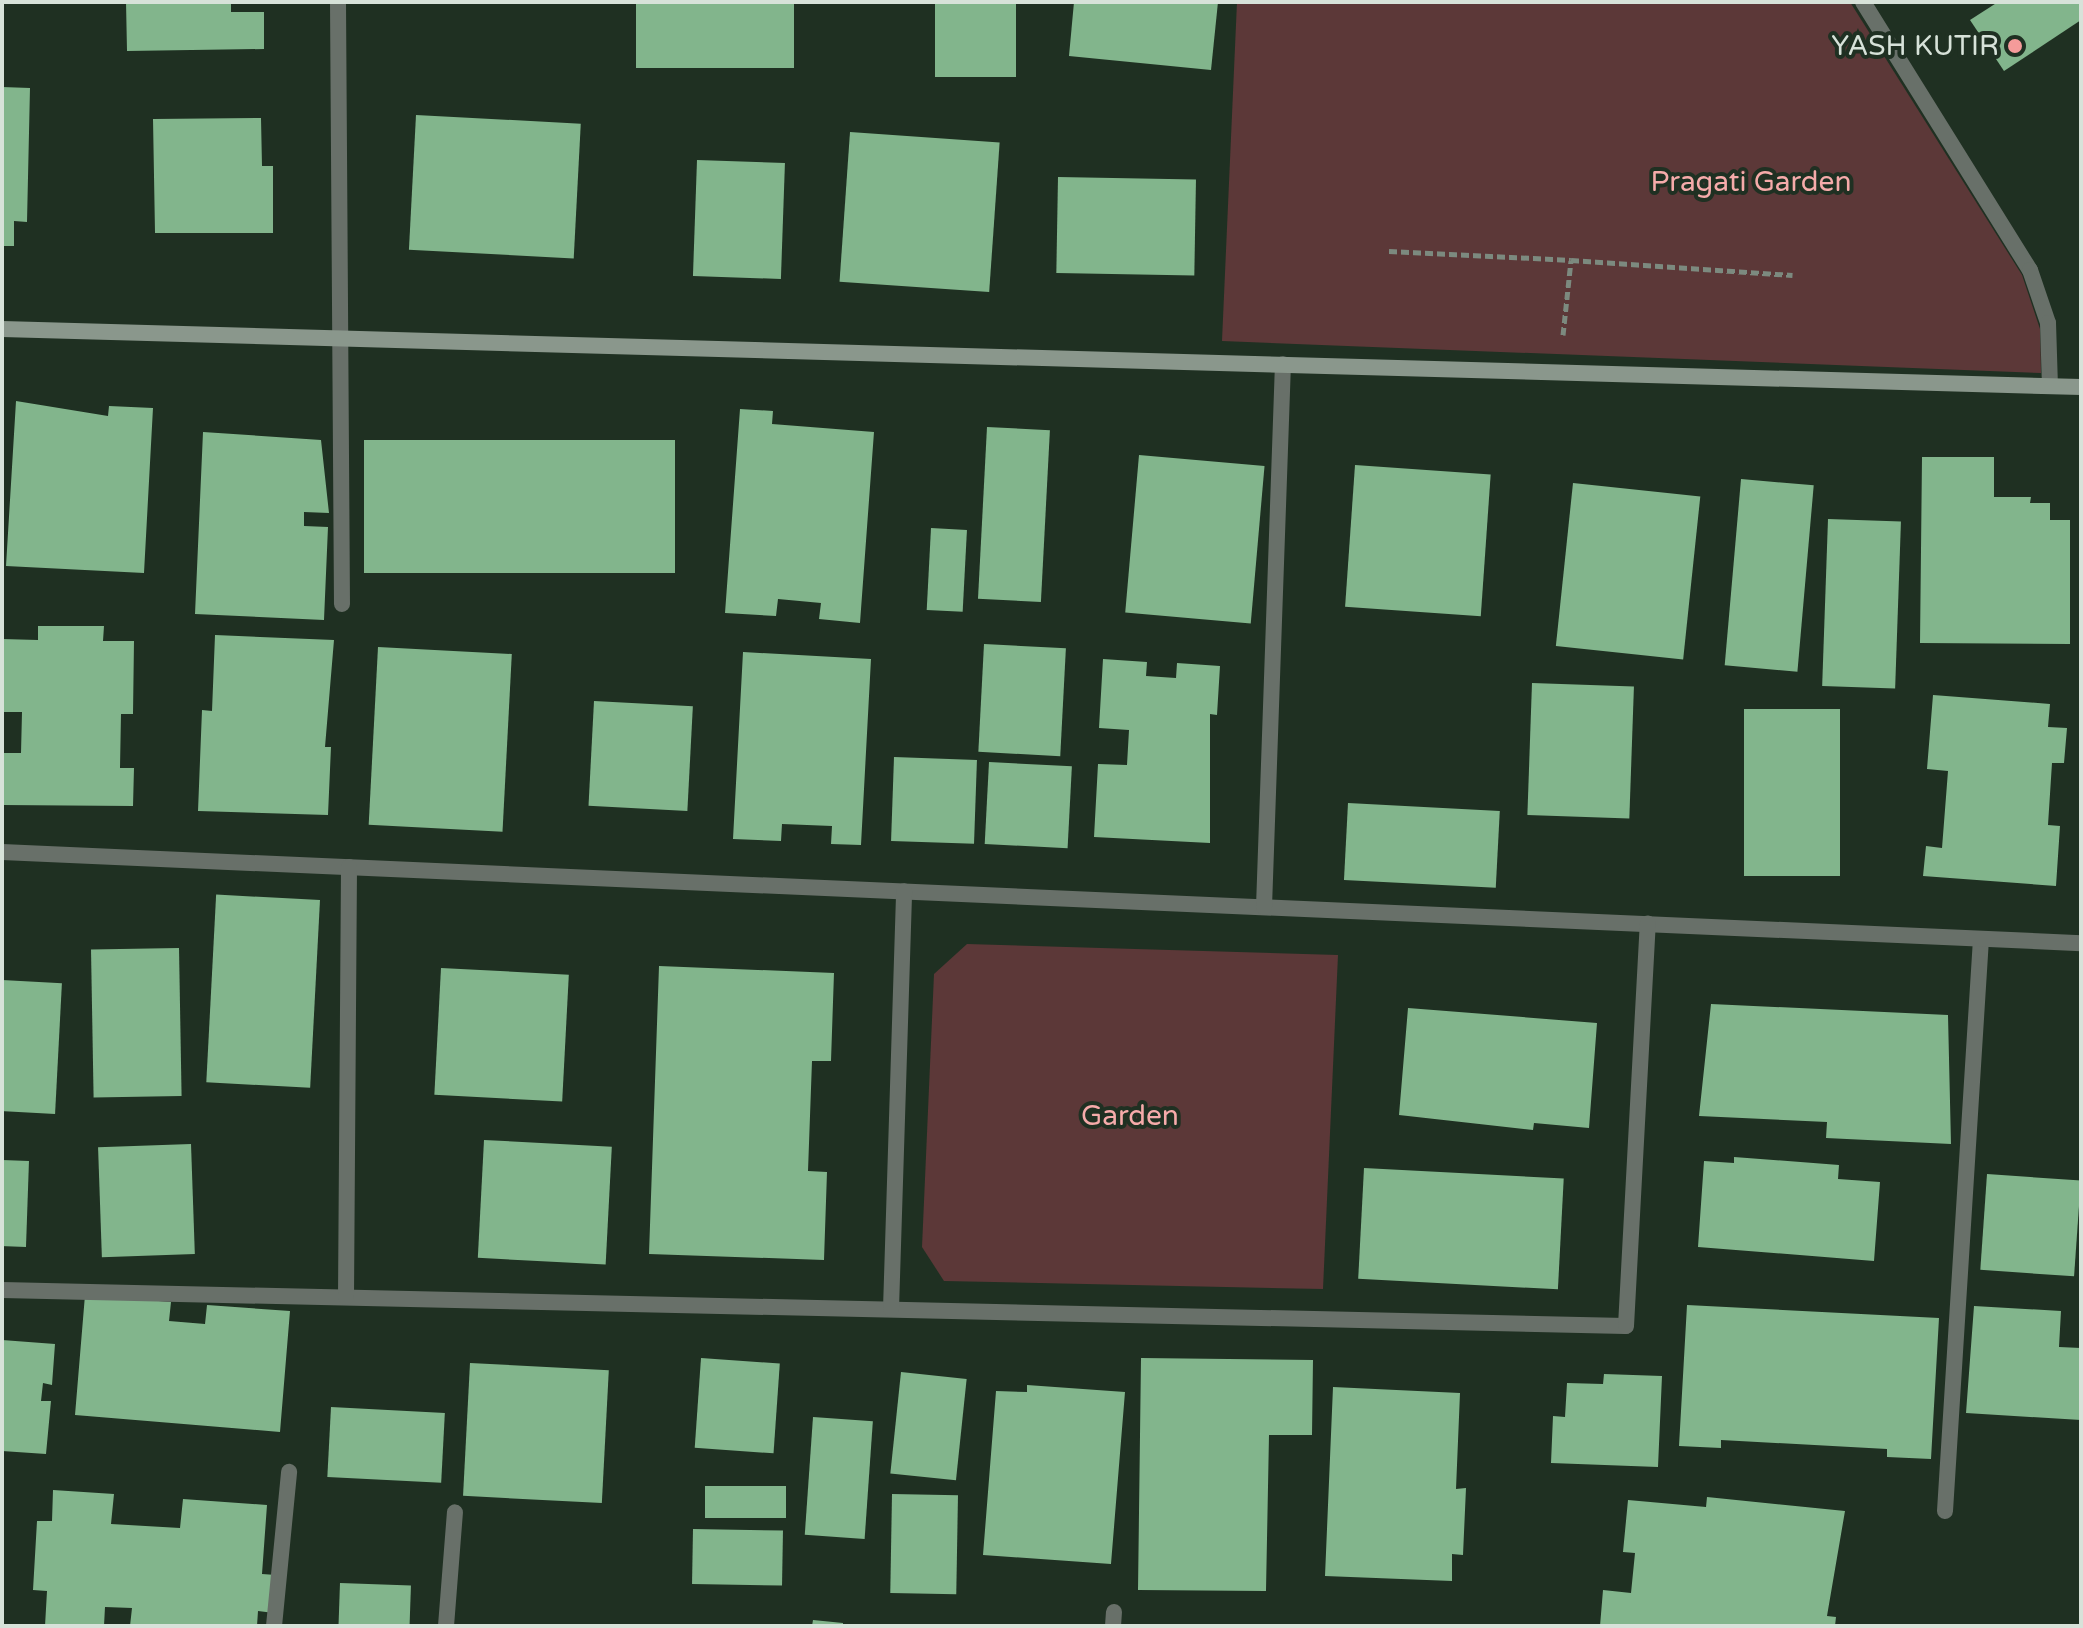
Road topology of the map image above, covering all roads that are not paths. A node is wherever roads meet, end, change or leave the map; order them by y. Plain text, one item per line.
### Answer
1 (338, 2) edge
2 (1863, 2) edge
3 (2, 329) edge
4 (343, 341) junction
5 (1283, 364) junction
6 (2050, 386) junction
7 (2081, 387) edge
8 (342, 604) dead end
9 (2, 852) edge
10 (349, 867) junction
11 (904, 891) junction
12 (1264, 907) junction
13 (1648, 924) junction
14 (1981, 939) junction
15 (2081, 943) edge
16 (2, 1290) edge
17 (346, 1297) junction
18 (891, 1309) junction
19 (289, 1472) dead end
20 (1945, 1511) dead end
21 (455, 1512) dead end
22 (274, 1626) edge
23 (446, 1626) edge

1 - 4 street
2 - 6 street
3 - 4 street
4 - 5 street
4 - 8 street
5 - 6 street
5 - 12 street
6 - 7 street
9 - 10 street
10 - 11 street
10 - 17 street
11 - 12 street
11 - 18 street
12 - 13 street
13 - 14 street
13 - 18 street
14 - 15 street
14 - 20 street
16 - 17 street
17 - 18 street
19 - 22 street
21 - 23 street

